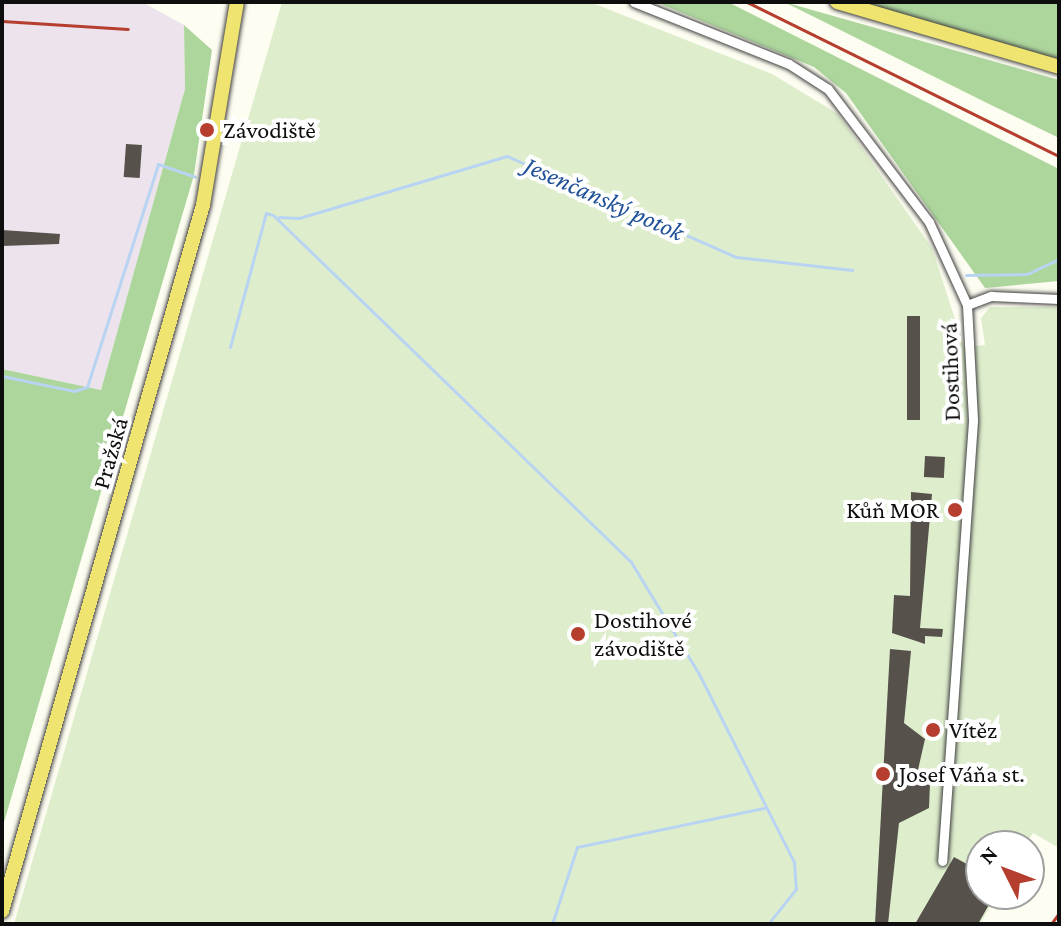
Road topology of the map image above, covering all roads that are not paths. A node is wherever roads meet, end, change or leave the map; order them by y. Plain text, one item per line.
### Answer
1 (237, 2) edge
2 (634, 2) edge
3 (837, 2) edge
4 (1059, 67) edge
5 (1059, 299) edge
6 (967, 305) junction
7 (942, 861) dead end
8 (2, 911) edge

1 - 8 main road, Pražská
2 - 6 street, Dostihová
3 - 4 main road
5 - 6 street
6 - 7 street, Dostihová

